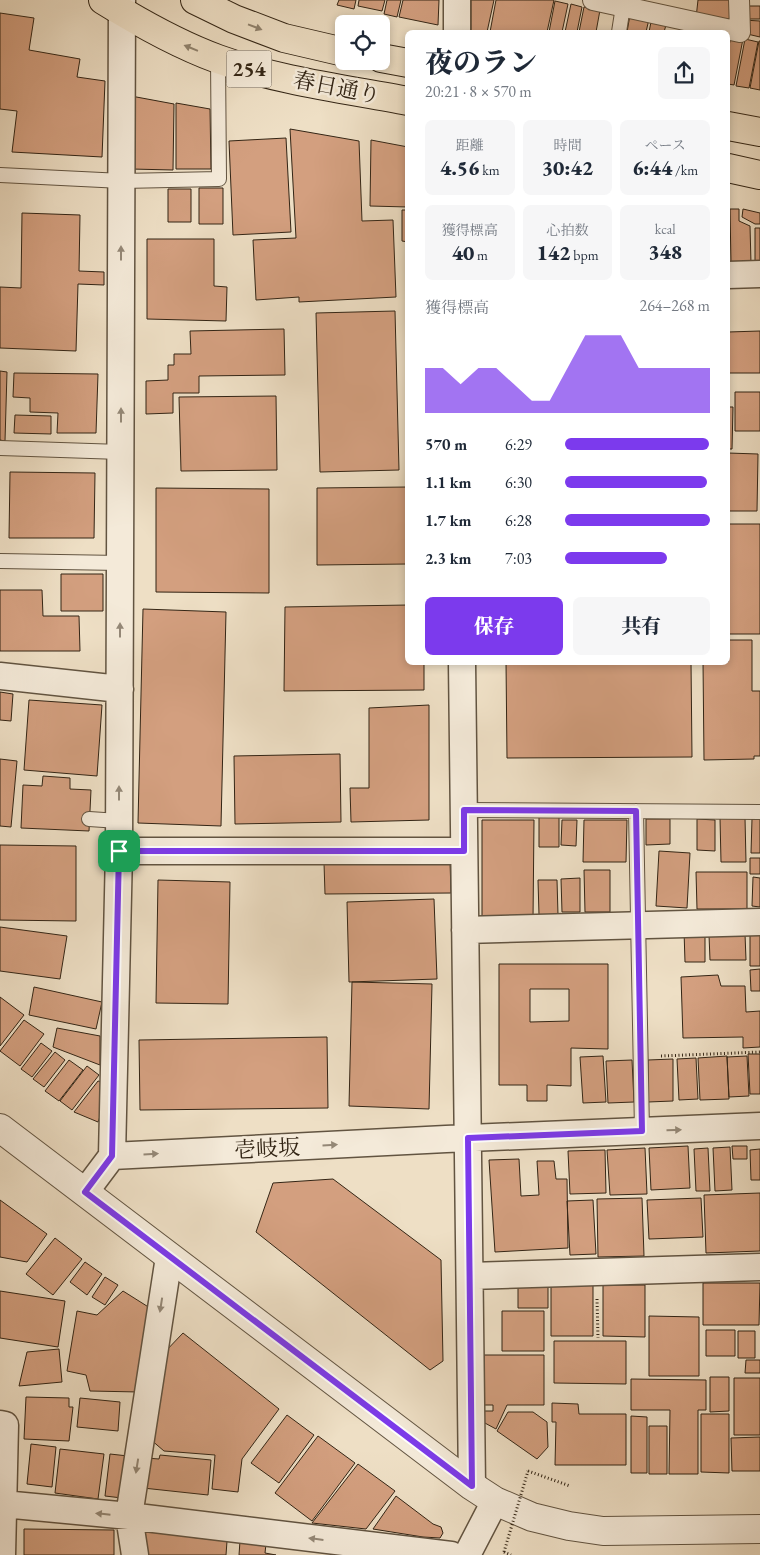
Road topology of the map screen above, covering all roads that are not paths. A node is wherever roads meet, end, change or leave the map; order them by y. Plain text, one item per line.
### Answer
1 (195, 0) edge
2 (457, 0) edge
3 (593, 0) edge
4 (740, 0) edge
5 (116, 4) edge
6 (623, 4) edge
7 (457, 30) edge
8 (619, 30) edge
9 (335, 50) edge
10 (218, 59) junction
11 (390, 60) edge
12 (405, 62) edge
13 (405, 100) edge
14 (730, 126) edge
15 (760, 132) edge
16 (730, 168) edge
17 (0, 175) edge
18 (760, 175) edge
19 (122, 181) junction
20 (760, 274) edge
21 (730, 275) edge
22 (0, 448) edge
23 (121, 452) junction
24 (0, 561) edge
25 (120, 563) junction
26 (462, 665) edge
27 (0, 676) edge
28 (120, 689) junction
29 (464, 810) junction
30 (636, 811) junction
31 (760, 812) edge
32 (89, 819) dead end
33 (119, 821) junction
34 (119, 851) junction
35 (464, 851) junction
36 (760, 922) edge
37 (638, 925) junction
38 (465, 930) junction
39 (760, 1126) edge
40 (0, 1128) edge
41 (642, 1131) junction
42 (468, 1138) junction
43 (112, 1156) junction
44 (85, 1192) junction
45 (169, 1257) junction
46 (760, 1267) edge
47 (470, 1276) junction
48 (0, 1424) edge
49 (472, 1486) junction
50 (495, 1501) junction
51 (1, 1504) edge
52 (129, 1516) junction
53 (760, 1528) edge
54 (2, 1555) edge
55 (135, 1555) edge
56 (451, 1555) edge
57 (467, 1555) edge

1 -> 9 highway, 春日通り / 254
2 - 7 street
3 - 6 street
4 - 6 street
10 -> 5 highway, 春日通り / 254
5 - 19 street
6 - 8 lane
10 - 13 highway, 春日通り / 254
10 - 19 lane
11 - 12 highway, 春日通り
14 - 15 highway
16 - 18 highway
17 - 19 lane
23 -> 19 street
20 - 21 street
22 - 23 lane
23 - 25 street
24 - 25 lane
28 -> 25 street
26 - 29 street
27 - 28 street
33 -> 28 street
29 - 30 lane
29 - 35 street
30 - 31 lane
30 - 37 lane
32 - 33 lane
33 - 34 street
34 - 35 street
34 - 43 street
35 - 38 street
36 - 37 street
37 - 38 street
37 - 41 lane
38 - 42 street
41 -> 39 street, 壱岐坂
40 - 44 street
41 - 42 street, 壱岐坂
43 -> 42 street, 壱岐坂
42 - 47 street
43 - 44 street
44 - 45 street
45 - 49 street
45 -> 52 street
46 - 47 street
47 - 49 street
48 - 51 street
49 - 50 street
50 - 53 street
50 - 57 street
52 -> 51 street
51 - 54 street
52 - 55 street
56 -> 52 street

